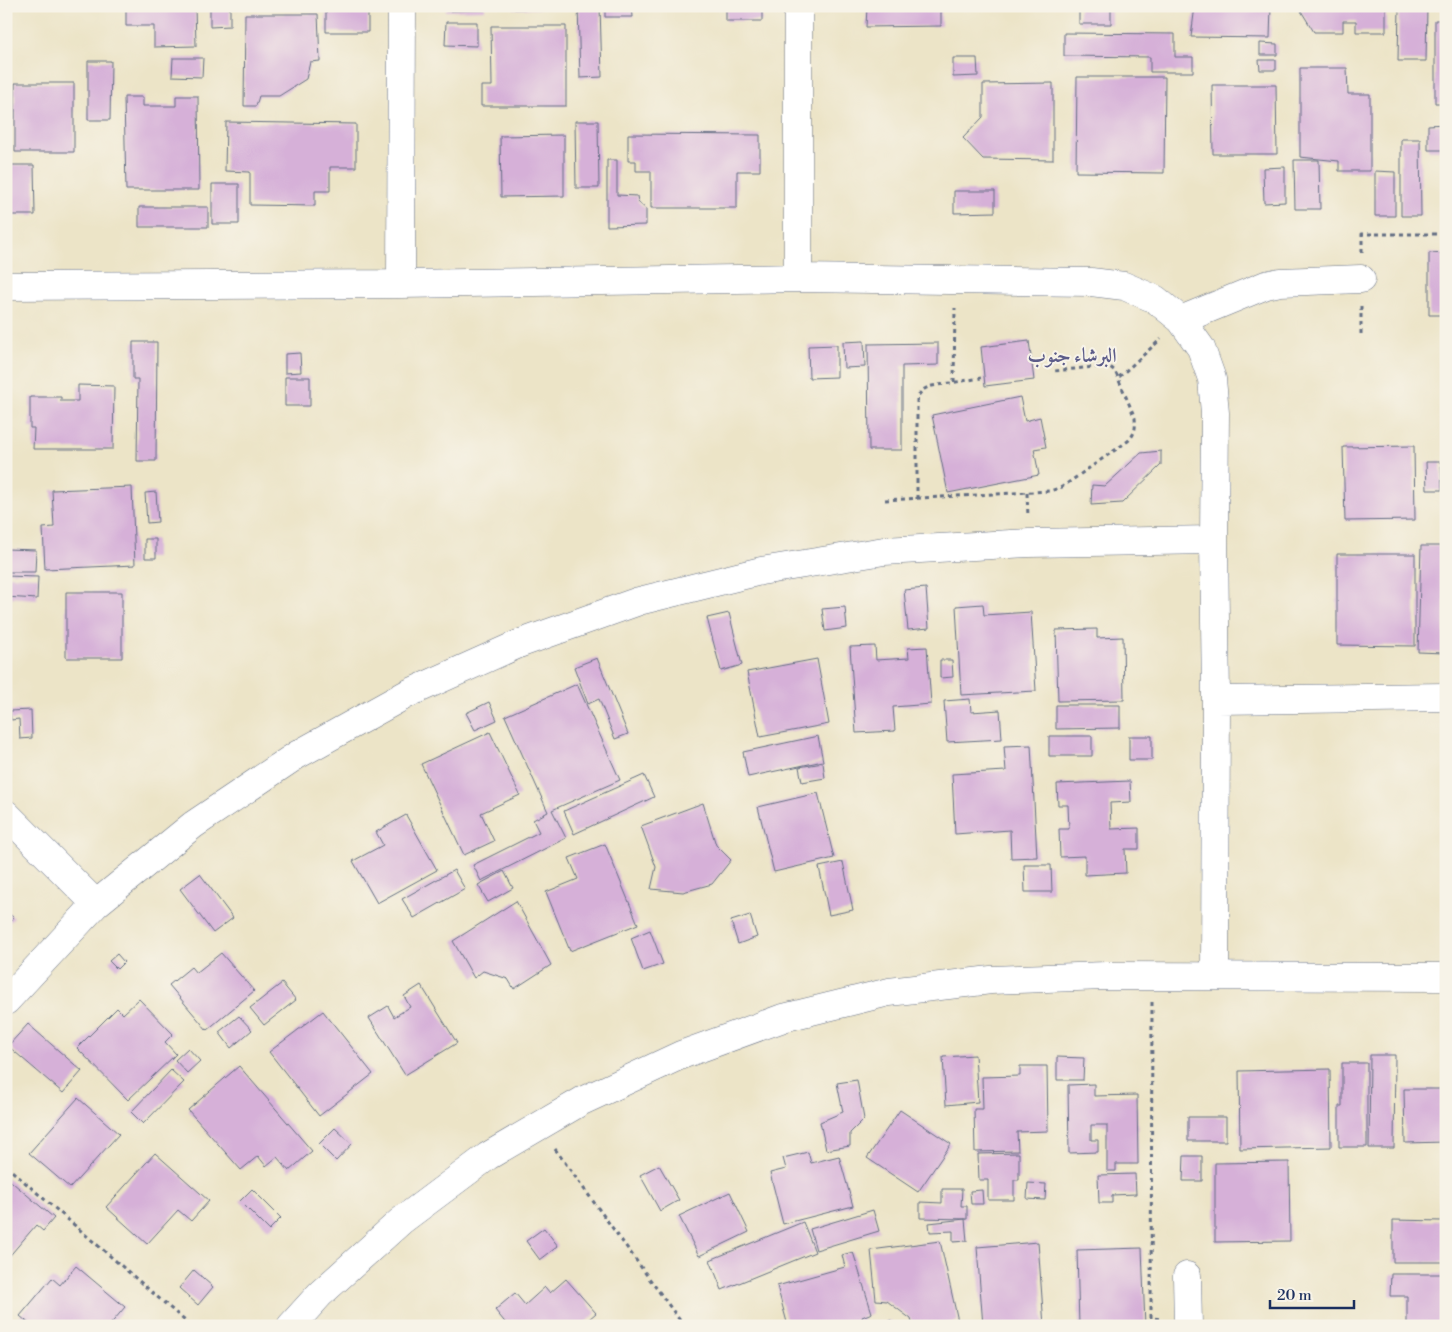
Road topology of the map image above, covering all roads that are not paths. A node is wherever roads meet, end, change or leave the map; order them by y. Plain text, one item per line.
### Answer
1 (402, 6) edge
2 (798, 6) edge
3 (798, 278) junction
4 (1361, 279) dead end
5 (401, 284) junction
6 (6, 286) edge
7 (1181, 320) junction
8 (1214, 540) junction
9 (1446, 697) edge
10 (1216, 700) junction
11 (6, 814) edge
12 (96, 904) junction
13 (1215, 976) junction
14 (1446, 977) edge
15 (6, 1001) edge
16 (1187, 1276) dead end
17 (1188, 1323) edge
18 (291, 1326) edge

1 - 5 street
2 - 3 street
3 - 5 street
3 - 7 street
4 - 7 street
5 - 6 street
7 - 8 street
8 - 10 street
8 - 12 street
9 - 10 street
10 - 13 street
11 - 12 street
12 - 15 street
13 - 14 street
13 - 18 street
16 - 17 street

